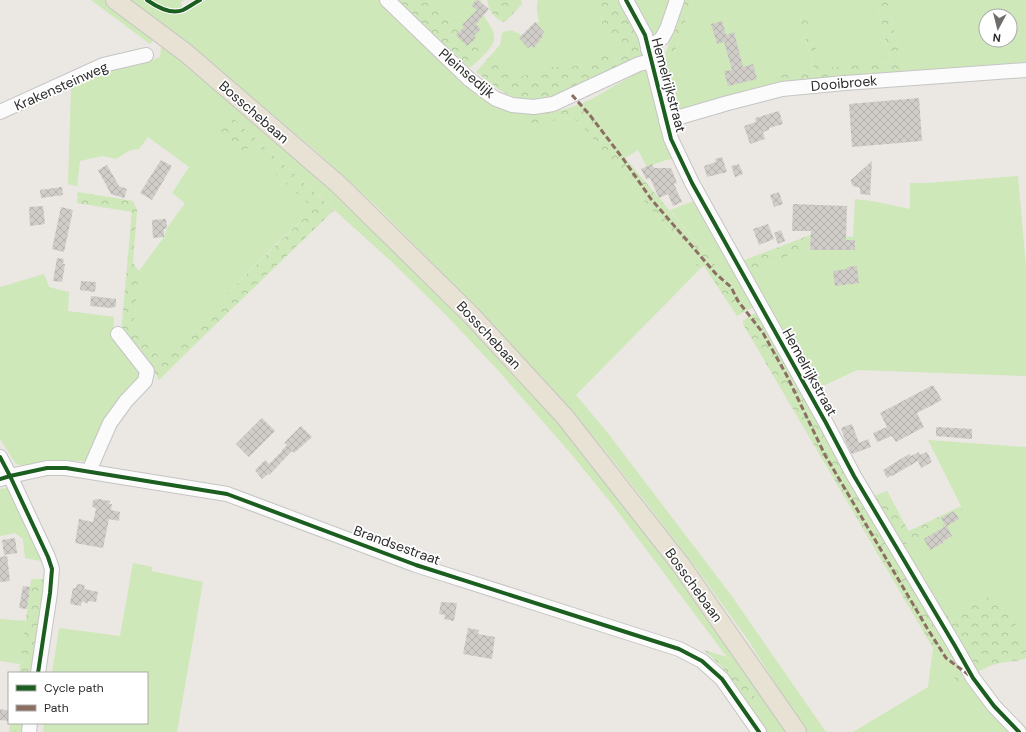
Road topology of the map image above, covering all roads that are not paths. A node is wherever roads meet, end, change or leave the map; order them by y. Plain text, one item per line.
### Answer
1 (115, 0) edge
2 (387, 0) edge
3 (626, 0) edge
4 (677, 0) edge
5 (146, 55) dead end
6 (650, 55) junction
7 (1026, 70) edge
8 (0, 112) edge
9 (666, 122) junction
10 (118, 334) dead end
11 (0, 457) edge
12 (89, 471) junction
13 (5, 477) edge
14 (38, 672) edge
15 (994, 706) junction
16 (1026, 726) edge
17 (759, 732) edge
18 (797, 732) edge
19 (1019, 732) edge

1 - 18 main road, Bosschebaan
2 - 6 street, Pleinsedijk
3 - 6 street, Hemelrijkstraat
4 - 6 street
5 - 8 street, Krakensteinweg
6 - 9 street, Hemelrijkstraat
7 - 9 street, Dooibroek
9 - 15 street, Hemelrijkstraat
10 - 12 street
11 - 13 street
12 - 13 street, Brandsestraat
12 - 17 street, Brandsestraat
13 - 14 street
15 - 16 street
15 - 19 street, Hemelrijkstraat

